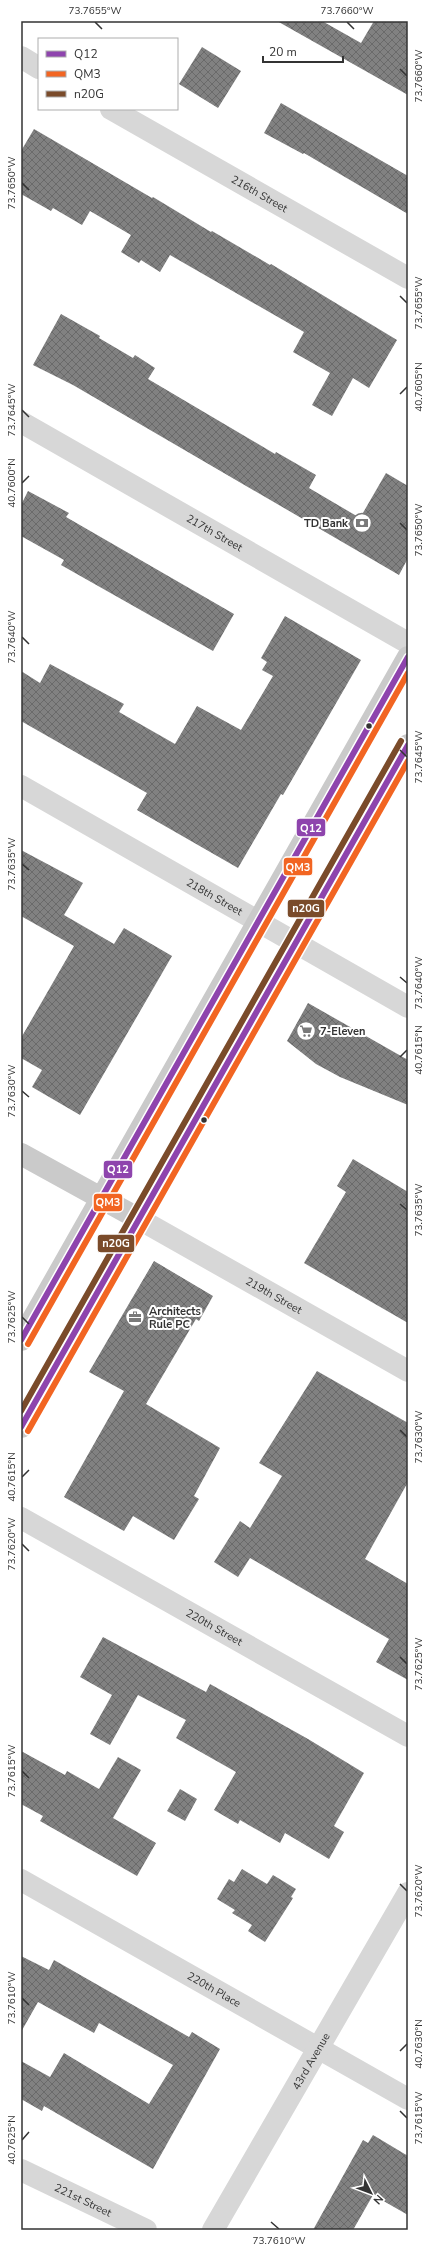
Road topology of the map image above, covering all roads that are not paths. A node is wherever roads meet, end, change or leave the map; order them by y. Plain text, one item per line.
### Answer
1 (21, 57) edge
2 (38, 67) edge
3 (113, 110) edge
4 (408, 278) edge
5 (21, 422) edge
6 (408, 643) edge
7 (408, 657) edge
8 (408, 745) edge
9 (21, 786) edge
10 (258, 921) junction
11 (296, 943) junction
12 (408, 1007) edge
13 (21, 1154) edge
14 (102, 1198) junction
15 (139, 1219) junction
16 (21, 1340) edge
17 (408, 1371) edge
18 (21, 1427) edge
19 (21, 1518) edge
20 (408, 1736) edge
21 (21, 1880) edge
22 (408, 1894) edge
23 (319, 2048) junction
24 (408, 2099) edge
25 (21, 2170) edge
26 (146, 2230) edge
27 (213, 2230) edge

1 - 2 street
3 - 4 street, 216th Street
5 - 6 street, 217th Street
7 - 10 main road
8 - 11 main road
9 - 10 street, 218th Street
10 - 11 street, 218th Street
10 - 14 main road
11 - 12 street, 218th Street
11 - 15 main road
13 - 14 main road
14 - 15 main road
14 - 16 main road
15 - 17 street, 219th Street
15 - 18 main road
19 - 20 street, 220th Street
21 - 23 street, 220th Place
22 - 23 street, 43rd Avenue
23 - 24 street, 220th Place
23 - 27 street, 43rd Avenue
25 - 26 street, 221st Street

